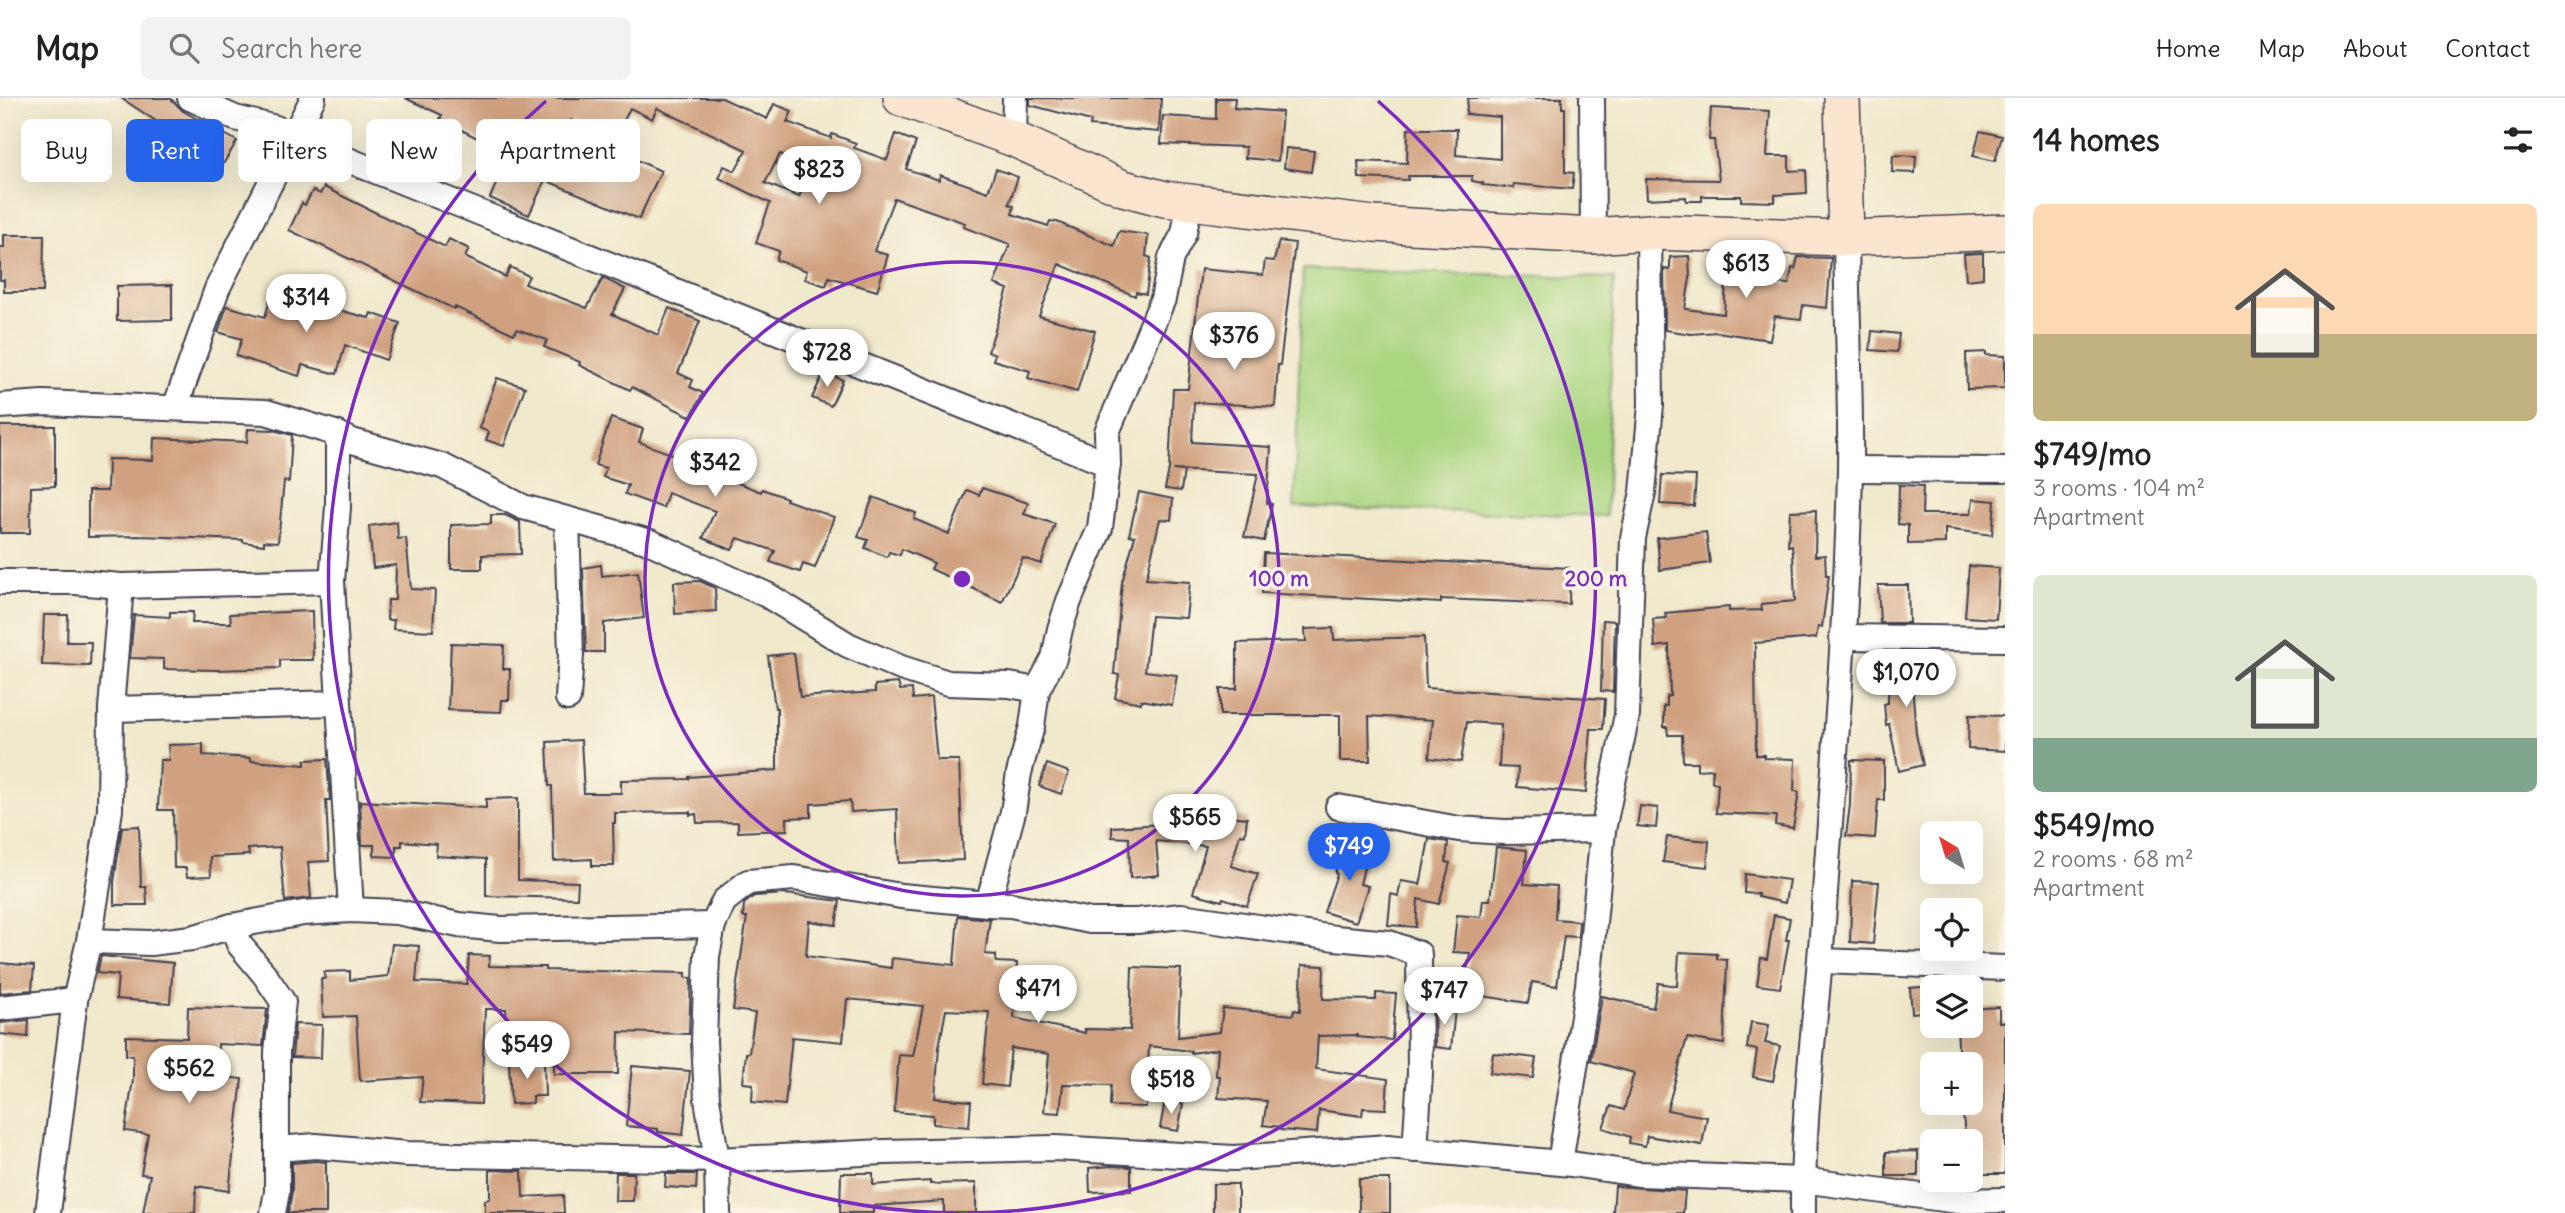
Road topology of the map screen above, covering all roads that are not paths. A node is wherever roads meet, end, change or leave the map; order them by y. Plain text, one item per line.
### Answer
1 (190, 98) edge
2 (313, 98) edge
3 (901, 98) edge
4 (1015, 98) edge
5 (1592, 98) edge
6 (1842, 98) edge
7 (239, 119) edge
8 (302, 119) edge
9 (1014, 139) junction
10 (352, 162) edge
11 (271, 182) edge
12 (1190, 201) junction
13 (1649, 232) junction
14 (2005, 232) edge
15 (1593, 236) junction
16 (1846, 238) junction
17 (0, 406) edge
18 (175, 408) junction
19 (338, 434) junction
20 (1108, 464) junction
21 (1850, 469) junction
22 (2005, 470) edge
23 (567, 519) junction
24 (332, 581) junction
25 (0, 582) edge
26 (121, 586) junction
27 (1842, 637) junction
28 (2005, 639) edge
29 (1037, 690) junction
30 (568, 698) dead end
31 (338, 703) junction
32 (111, 709) junction
33 (1338, 807) dead end
34 (1603, 830) junction
35 (988, 904) junction
36 (351, 909) junction
37 (713, 925) junction
38 (232, 926) junction
39 (89, 941) junction
40 (1821, 961) junction
41 (2005, 968) edge
42 (75, 1000) junction
43 (0, 1008) edge
44 (277, 1149) junction
45 (1415, 1150) junction
46 (717, 1160) junction
47 (1560, 1163) junction
48 (1802, 1181) junction
49 (2005, 1200) edge
50 (48, 1213) edge
51 (273, 1213) edge
52 (718, 1213) edge
53 (1802, 1213) edge

1 - 7 street
2 - 8 street
3 - 9 street
4 - 9 street
5 - 15 street
6 - 16 street
9 - 12 street
10 - 20 street
11 - 18 street
12 - 15 street
12 - 20 street
13 - 15 street
13 - 16 street
13 - 34 street
14 - 16 street
16 - 21 street
17 - 18 street
18 - 19 street
19 - 23 street
19 - 24 street
20 - 29 street
21 - 22 street
21 - 27 street
23 - 29 street
23 - 30 street
24 - 26 street
24 - 31 street
25 - 26 street
26 - 32 street
27 - 28 street
27 - 40 street
29 - 35 street
31 - 32 street
31 - 36 street
32 - 39 street
33 - 34 street
34 - 47 street
35 - 37 street
35 - 45 street
36 - 37 street
36 - 38 street
37 - 46 street
38 - 39 street
38 - 44 street
39 - 42 street
40 - 41 street
40 - 48 street
42 - 43 street
42 - 50 street
44 - 46 street
44 - 51 street
45 - 46 street
45 - 47 street
46 - 52 street
47 - 48 street
48 - 49 street
48 - 53 street

